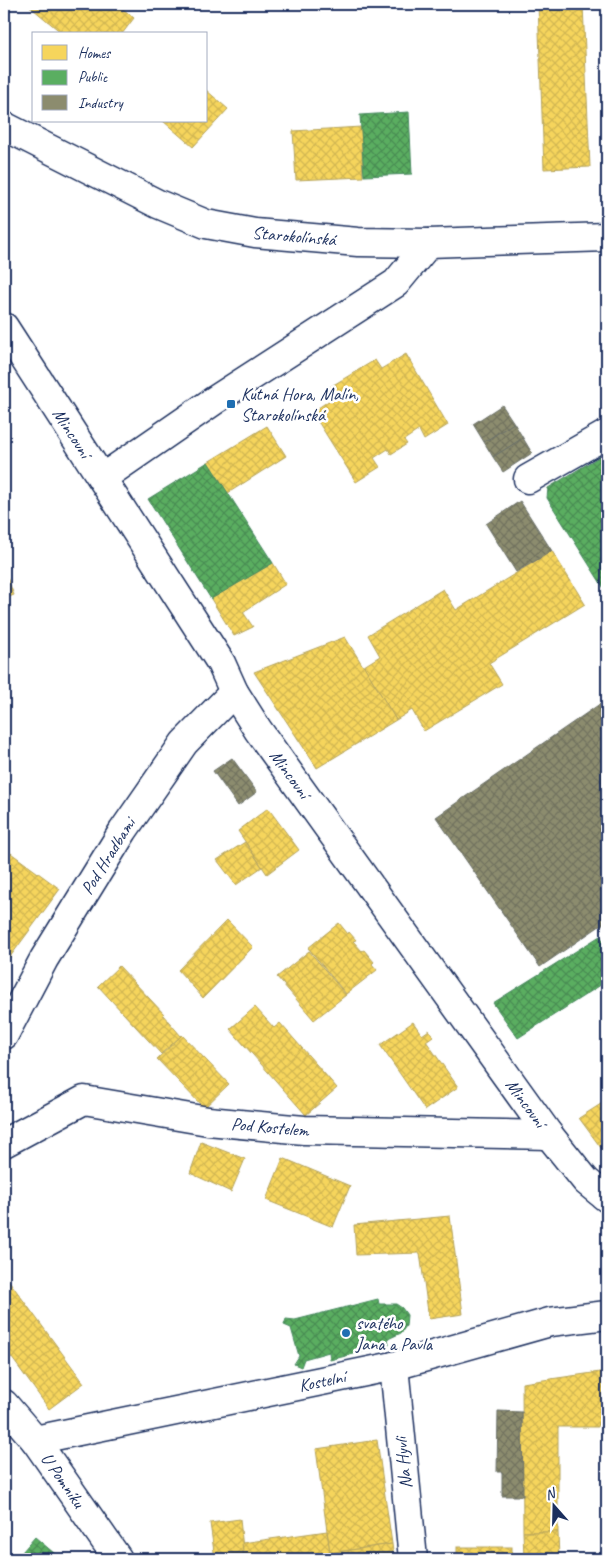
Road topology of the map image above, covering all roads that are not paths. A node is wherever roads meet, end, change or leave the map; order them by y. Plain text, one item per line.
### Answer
1 (4, 126) edge
2 (607, 237) edge
3 (429, 243) junction
4 (4, 327) edge
5 (607, 434) edge
6 (102, 478) junction
7 (528, 480) dead end
8 (234, 692) junction
9 (4, 1035) edge
10 (549, 1136) junction
11 (4, 1143) edge
12 (607, 1198) edge
13 (607, 1315) edge
14 (394, 1366) junction
15 (4, 1404) edge
16 (35, 1440) junction
17 (118, 1559) edge
18 (413, 1559) edge

1 - 3 street, Starokolínská
2 - 3 street, Starokolínská
3 - 6 street
4 - 6 street, Mincovní
5 - 7 street
6 - 8 street, Mincovní
8 - 9 street, Pod Hradbami
8 - 10 street, Mincovní
10 - 11 street, Pod Kostelem
10 - 12 street, Mincovní
13 - 14 street, Kostelní
14 - 16 street, Kostelní
14 - 18 street, Na Hyvli
15 - 16 street, U Pomníku
16 - 17 street, U Pomníku

